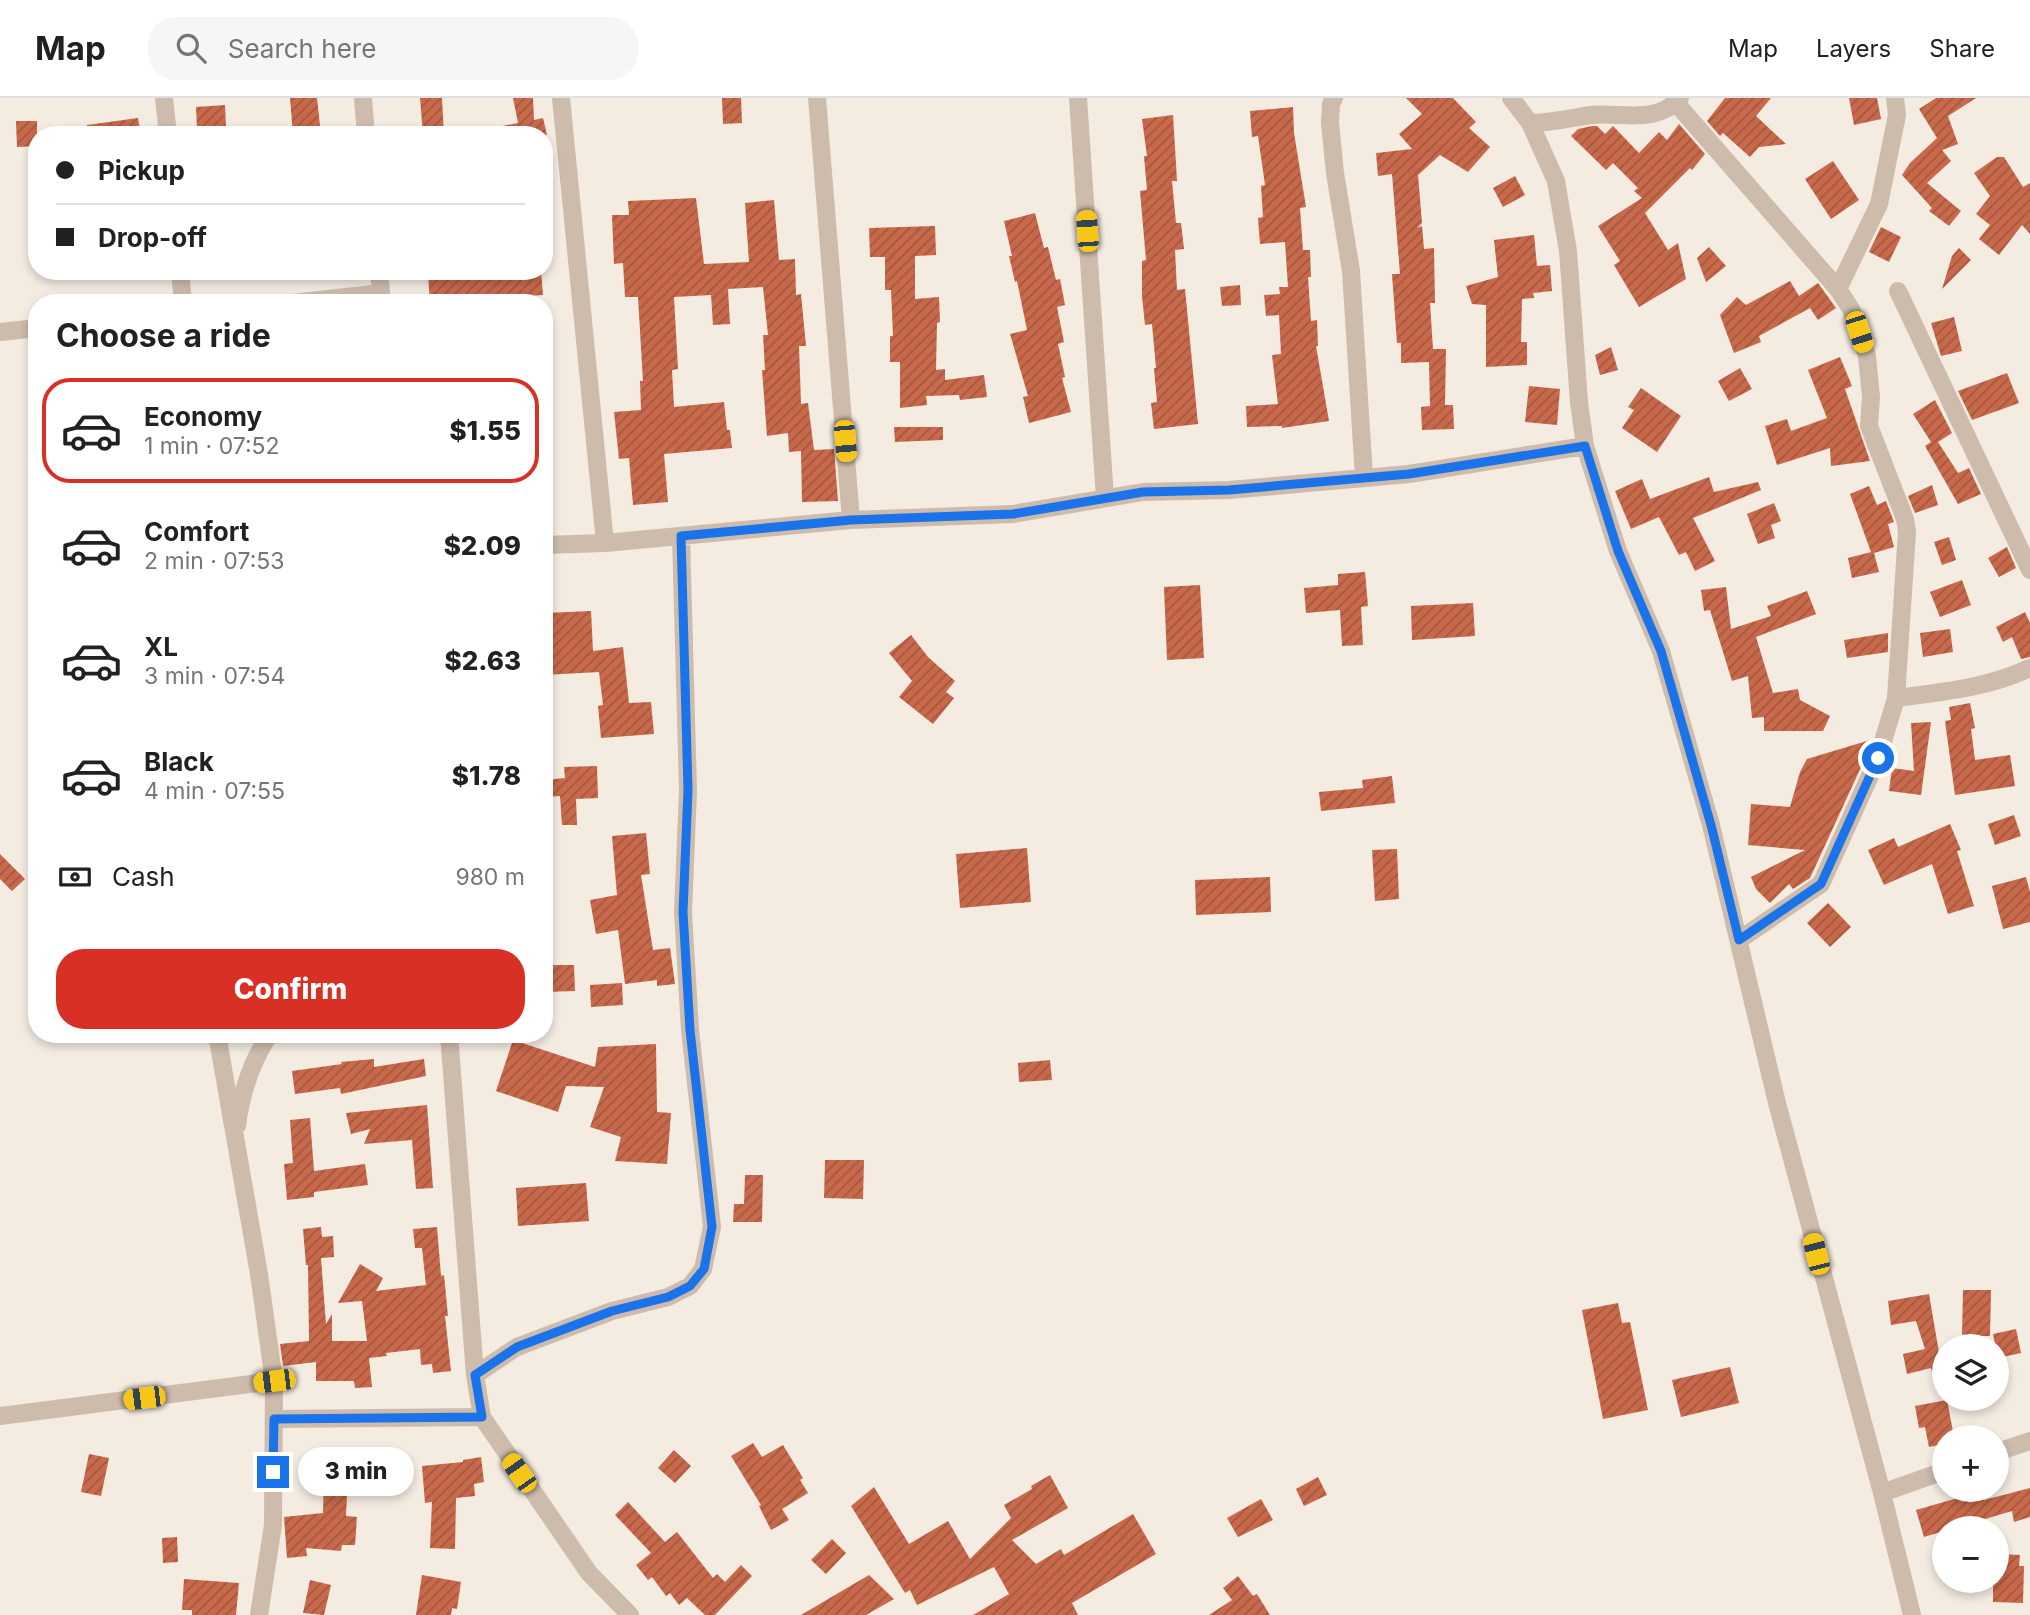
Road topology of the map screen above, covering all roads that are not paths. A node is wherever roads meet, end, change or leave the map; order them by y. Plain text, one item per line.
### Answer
1 (164, 98) edge
2 (363, 98) edge
3 (561, 98) edge
4 (817, 98) edge
5 (1078, 98) edge
6 (1334, 98) edge
7 (1511, 98) edge
8 (1895, 98) edge
9 (1678, 100) edge
10 (1530, 123) junction
11 (166, 126) edge
12 (365, 126) edge
13 (1838, 289) junction
14 (1898, 291) dead end
15 (28, 329) edge
16 (0, 332) edge
17 (1585, 446) junction
18 (1364, 477) junction
19 (1105, 498) junction
20 (851, 520) junction
21 (681, 536) junction
22 (605, 543) junction
23 (553, 545) edge
24 (2030, 570) edge
25 (2030, 668) edge
26 (1896, 698) junction
27 (1739, 940) junction
28 (218, 1043) edge
29 (264, 1043) edge
30 (450, 1043) edge
31 (236, 1149) junction
32 (475, 1375) junction
33 (274, 1381) junction
34 (0, 1416) edge
35 (482, 1417) junction
36 (274, 1419) junction
37 (2030, 1441) edge
38 (2009, 1448) edge
39 (1932, 1475) edge
40 (1882, 1493) junction
41 (259, 1615) edge
42 (630, 1615) edge
43 (1912, 1615) edge

1 - 11 street
2 - 12 street
3 - 22 street
4 - 20 street
5 - 19 street
6 - 18 street
7 - 10 street
8 - 13 street
9 - 10 street
9 - 13 street
10 - 17 street
13 - 26 street
14 - 24 street
15 - 16 street
17 - 18 street
17 - 27 street
18 - 19 street
19 - 20 street
20 - 21 street
21 - 22 street
21 - 32 street
22 - 23 street
25 - 26 street
26 - 27 street
27 - 40 street
28 - 31 street
29 - 31 street
30 - 32 street
31 - 33 street
32 - 35 street
33 - 34 street
33 - 36 street
35 - 36 street
35 - 42 street
36 - 41 street
37 - 38 street
39 - 40 street
40 - 43 street

